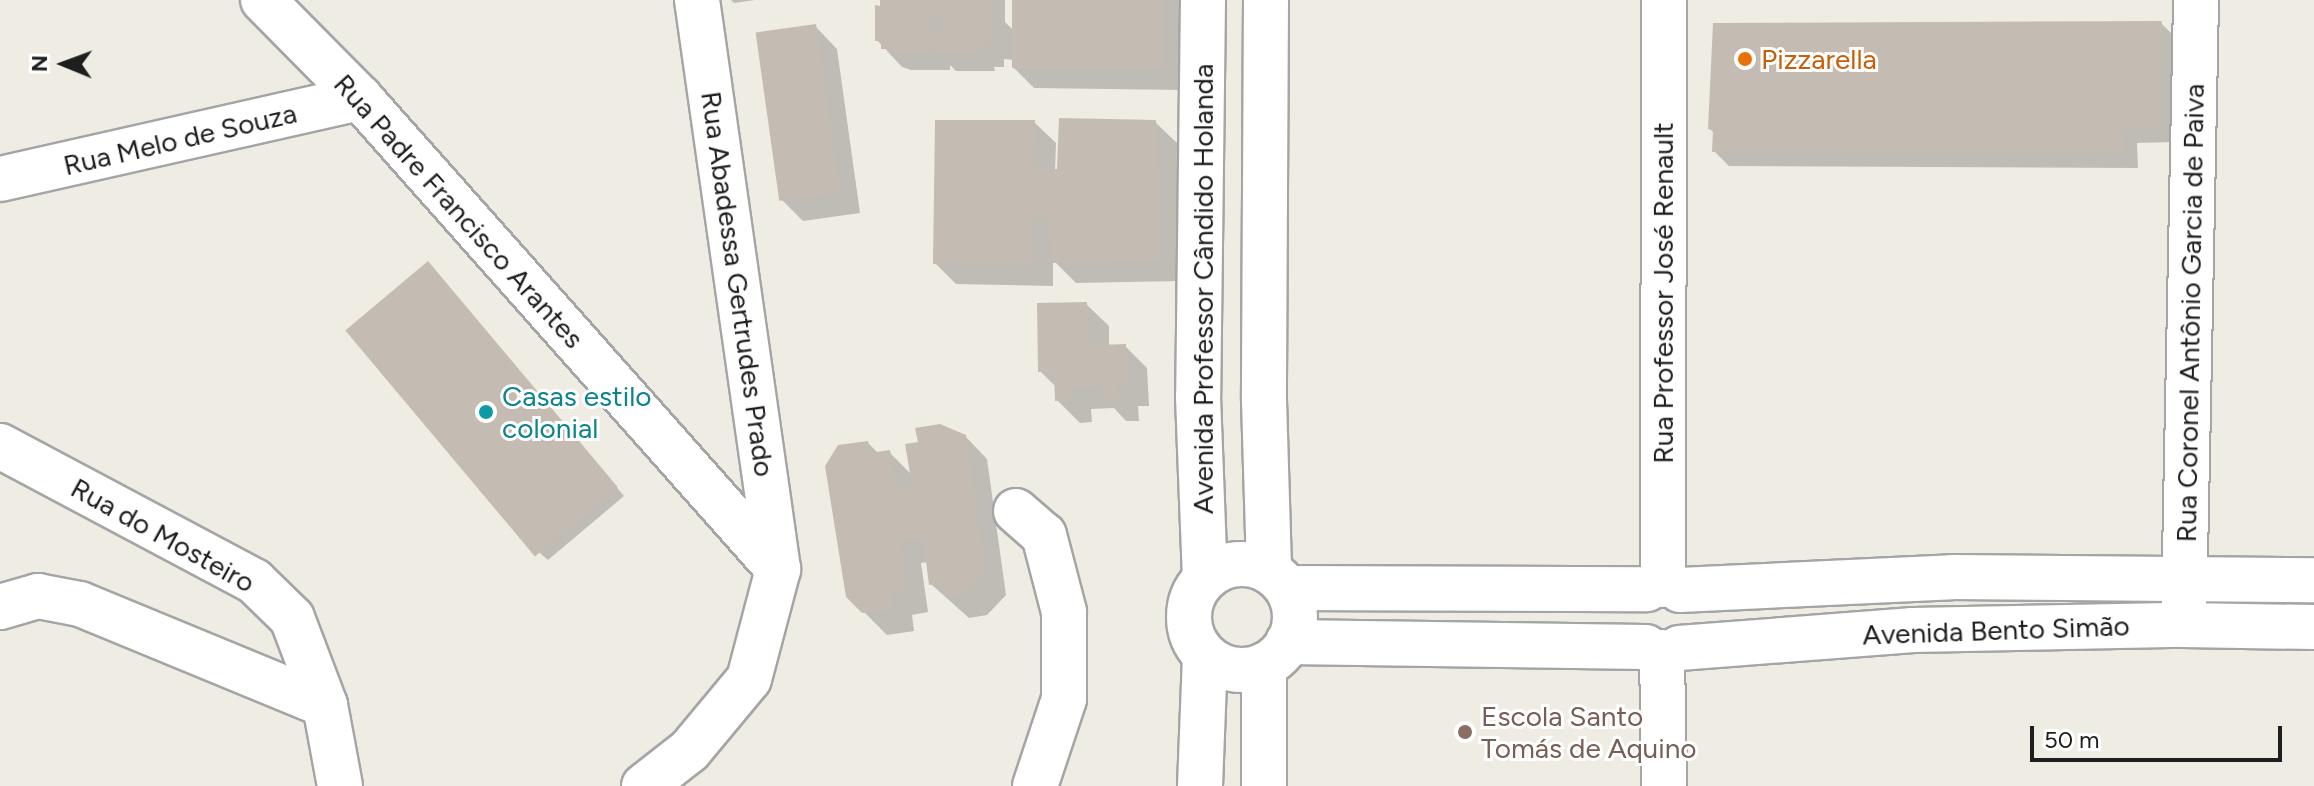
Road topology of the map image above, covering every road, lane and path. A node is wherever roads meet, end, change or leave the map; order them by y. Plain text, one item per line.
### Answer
1 (263, 0) edge
2 (697, 0) edge
3 (1203, 0) edge
4 (1266, 0) edge
5 (1664, 0) edge
6 (2196, 0) edge
7 (360, 98) junction
8 (0, 179) edge
9 (0, 446) edge
10 (1016, 511) dead end
11 (778, 569) junction
12 (1205, 578) junction
13 (1278, 579) junction
14 (2185, 580) junction
15 (2314, 580) edge
16 (1663, 588) junction
17 (0, 607) edge
18 (2183, 625) junction
19 (2314, 627) edge
20 (1663, 649) junction
21 (1276, 654) junction
22 (1205, 656) junction
23 (325, 705) junction
24 (340, 786) edge
25 (644, 786) edge
26 (1035, 786) edge
27 (1200, 786) edge
28 (1264, 786) edge
29 (1664, 786) edge

1 - 7 street, Rua Padre Francisco Arantes
2 - 11 street, Rua Abadessa Gertrudes Prado
3 - 12 street, Avenida Professor Cândido Holanda
4 - 13 street
5 - 16 street, Rua Professor José Renault
6 - 14 street, Rua Coronel Antônio Garcia de Paiva
7 - 8 street, Rua Melo de Souza
7 - 11 street, Rua Padre Francisco Arantes
9 - 23 street, Rua do Mosteiro
10 - 26 street
11 - 25 street
12 - 13 street
12 - 22 street
13 - 16 street, Avenida Bento Simão
13 - 21 street
14 - 15 street, Avenida Bento Simão
14 - 16 street, Avenida Bento Simão
14 - 18 street, Rua Coronel Antônio Garcia de Paiva
16 - 20 street
16 - 20 street
17 - 23 street
18 - 19 street, Avenida Bento Simão
18 - 20 street, Avenida Bento Simão
20 - 21 street, Avenida Bento Simão
20 - 29 street
21 - 22 street
21 - 28 street
22 - 27 street
23 - 24 street, Rua do Mosteiro

